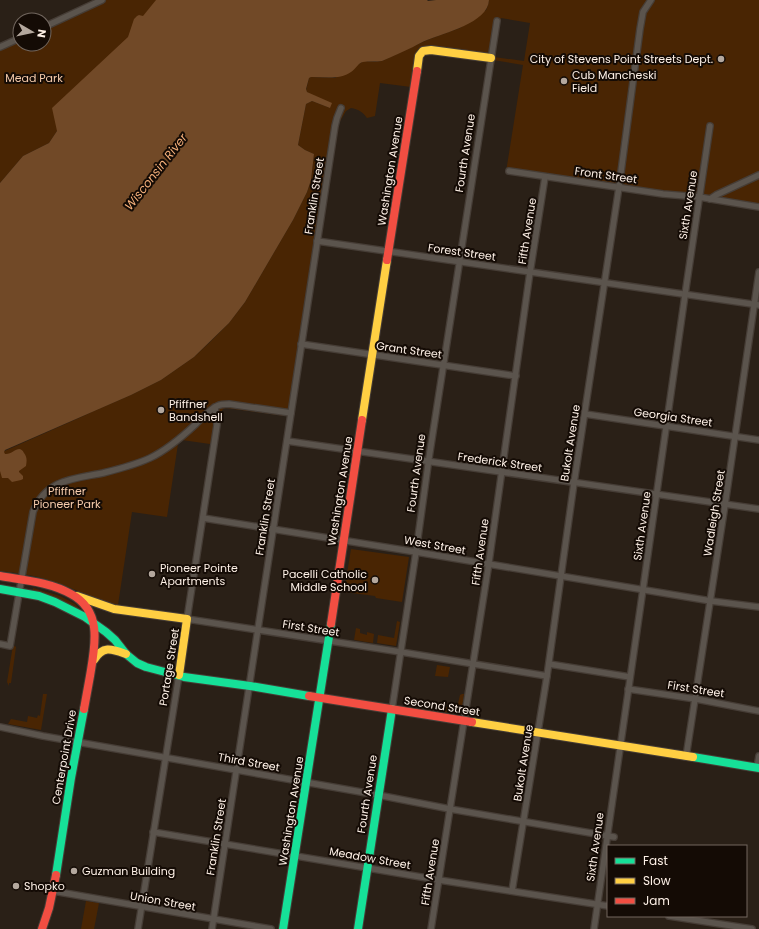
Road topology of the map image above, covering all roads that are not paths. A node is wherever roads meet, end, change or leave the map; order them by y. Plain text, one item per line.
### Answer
1 (102, 0) edge
2 (651, 0) edge
3 (497, 21) dead end
4 (52, 23) edge
5 (12, 42) edge
6 (0, 47) edge
7 (491, 58) junction
8 (341, 108) dead end
9 (710, 126) dead end
10 (509, 171) dead end
11 (759, 174) edge
12 (545, 177) junction
13 (619, 187) junction
14 (699, 197) junction
15 (710, 199) junction
16 (759, 207) edge
17 (316, 241) junction
18 (388, 252) junction
19 (460, 262) junction
20 (530, 272) junction
21 (759, 272) edge
22 (604, 283) junction
23 (685, 294) junction
24 (757, 304) edge
25 (301, 344) junction
26 (373, 355) junction
27 (443, 366) junction
28 (516, 376) junction
29 (215, 407) junction
30 (291, 413) junction
31 (585, 414) junction
32 (666, 426) junction
33 (735, 437) junction
34 (759, 440) edge
35 (287, 441) junction
36 (357, 452) junction
37 (429, 462) junction
38 (502, 472) junction
39 (574, 483) junction
40 (656, 494) junction
41 (725, 505) junction
42 (759, 509) edge
43 (203, 518) junction
44 (273, 529) junction
45 (344, 540) junction
46 (416, 552) junction
47 (489, 564) junction
48 (0, 576) edge
49 (562, 576) junction
50 (22, 579) junction
51 (0, 589) edge
52 (643, 590) junction
53 (20, 592) junction
54 (73, 594) junction
55 (711, 601) junction
56 (759, 607) edge
57 (187, 619) junction
58 (93, 622) junction
59 (258, 631) junction
60 (329, 642) junction
61 (0, 644) edge
62 (401, 652) junction
63 (126, 654) junction
64 (93, 663) junction
65 (473, 664) junction
66 (548, 664) junction
67 (179, 675) junction
68 (547, 676) junction
69 (630, 678) junction
70 (250, 686) junction
71 (628, 689) junction
72 (320, 697) junction
73 (696, 700) junction
74 (392, 709) junction
75 (759, 711) edge
76 (464, 721) junction
77 (0, 728) edge
78 (538, 732) junction
79 (78, 742) junction
80 (620, 745) junction
81 (759, 756) edge
82 (165, 757) junction
83 (686, 757) junction
84 (758, 768) edge
85 (236, 771) junction
86 (307, 782) junction
87 (378, 795) junction
88 (450, 809) junction
89 (524, 822) junction
90 (153, 832) junction
91 (607, 836) junction
92 (614, 837) dead end
93 (225, 844) junction
94 (295, 856) junction
95 (367, 868) junction
96 (439, 880) junction
97 (53, 891) junction
98 (512, 891) junction
99 (597, 905) junction
100 (607, 906) edge
101 (141, 907) junction
102 (675, 917) edge
103 (213, 920) junction
104 (42, 929) edge
105 (138, 929) edge
106 (212, 929) edge
107 (271, 929) edge
108 (283, 929) edge
109 (358, 929) edge
110 (431, 929) edge
111 (594, 929) edge
112 (752, 929) edge

1 - 4 street
2 - 13 street, Bukolt Avenue
3 - 7 street, Fourth Avenue
5 - 6 street
7 - 18 street, Washington Avenue
7 - 19 street, Fourth Avenue
8 - 17 street, Franklin Street
9 - 14 street, Sixth Avenue
10 - 12 street, Front Street
11 - 15 street
12 - 13 street, Front Street
12 - 20 street, Fifth Avenue
13 - 14 street, Front Street
13 - 22 street, Bukolt Avenue
14 - 15 street, Front Street
14 - 23 street, Sixth Avenue
15 - 16 street
17 - 18 street, Forest Street
17 - 25 street, Franklin Street
18 - 19 street, Forest Street
18 - 26 street, Washington Avenue
19 - 20 street, Forest Street
19 - 27 street, Fourth Avenue
20 - 22 street, Forest Street
20 - 28 street, Fifth Avenue
21 - 24 street, Wadleigh Street
22 - 23 street, Forest Street
22 - 31 street, Bukolt Avenue
23 - 24 street
23 - 32 street, Sixth Avenue
24 - 33 street, Wadleigh Street
25 - 26 street, Grant Street
25 - 30 street, Franklin Street
26 - 27 street, Grant Street
26 - 36 street, Washington Avenue
27 - 28 street, Grant Street
27 - 37 street, Fourth Avenue
28 - 38 street, Fifth Avenue
29 - 30 street
29 - 43 street, Portage Street
29 - 50 street
30 - 35 street, Franklin Street
31 - 32 street, Georgia Street
31 - 39 street, Bukolt Avenue
32 - 33 street, Georgia Street
32 - 40 street, Sixth Avenue
33 - 34 street, Georgia Street
33 - 41 street, Wadleigh Street
35 - 36 street, Frederick Street
35 - 44 street, Franklin Street
36 - 37 street, Frederick Street
36 - 45 street, Washington Avenue
37 - 38 street, Frederick Street
37 - 46 street, Fourth Avenue
38 - 39 street, Frederick Street
38 - 47 street, Fifth Avenue
39 - 40 street, Frederick Street
39 - 49 street, Bukolt Avenue
40 - 41 street, Frederick Street
40 - 52 street, Sixth Avenue
41 - 42 street, Frederick Street
41 - 55 street, Wadleigh Street
43 - 44 street, West Street
43 - 57 street, Portage Street
44 - 45 street, West Street
44 - 59 street, Franklin Street
45 - 46 street, West Street
45 - 60 street, Washington Avenue
46 - 47 street, West Street
46 - 62 street, Fourth Avenue
47 - 49 street, West Street
47 - 65 street, Fifth Avenue
48 - 50 street, First Street
49 - 52 street, West Street
49 - 66 street, Bukolt Avenue
50 - 53 street
50 - 54 street, First Street
51 - 53 street
52 - 55 street, West Street
52 - 69 street, Sixth Avenue
53 - 58 street
53 - 61 street
54 - 57 street, First Street
54 - 58 street, Centerpoint Drive
55 - 56 street, West Street
55 - 73 street, Wadleigh Street
57 - 59 street, First Street
57 - 67 street, Portage Street
58 - 63 street
58 - 64 street, Centerpoint Drive
59 - 60 street, First Street
59 - 70 street, Franklin Street
60 - 62 street, First Street
60 - 72 street, Washington Avenue
62 - 65 street, First Street
62 - 74 street, Fourth Avenue
63 - 64 street
63 - 67 street, Second Street
64 - 79 street, Centerpoint Drive
65 - 68 street, First Street
65 - 76 street, Fifth Avenue
66 - 68 street, Bukolt Avenue
66 - 69 street
67 - 70 street, Second Street
67 - 82 street, Portage Street
68 - 78 street, Bukolt Avenue
69 - 71 street, Sixth Avenue
70 - 72 street, Second Street
70 - 85 street, Franklin Street
71 - 73 street, First Street
71 - 80 street, Sixth Avenue
72 - 74 street, Second Street
72 - 86 street, Washington Avenue
73 - 75 street, First Street
73 - 83 street, Wadleigh Street
74 - 76 street, Second Street
74 - 87 street, Fourth Avenue
76 - 78 street, Second Street
76 - 88 street, Fifth Avenue
77 - 79 street, Third Street
78 - 80 street, Second Street
78 - 89 street, Bukolt Avenue
79 - 82 street, Third Street
79 - 97 street, Centerpoint Drive
80 - 83 street, Second Street
80 - 91 street, Sixth Avenue
81 - 84 street
82 - 85 street, Third Street
82 - 90 street, Portage Street
83 - 84 street, Second Street
85 - 86 street, Third Street
85 - 93 street, Franklin Street
86 - 87 street, Third Street
86 - 94 street, Washington Avenue
87 - 88 street, Third Street
87 - 95 street, Fourth Avenue
88 - 89 street, Third Street
88 - 96 street, Fifth Avenue
89 - 91 street, Third Street
89 - 98 street, Bukolt Avenue
90 - 93 street, Meadow Street
90 - 101 street, Portage Street
91 - 92 street, Third Street
91 - 99 street, Sixth Avenue
93 - 94 street, Meadow Street
93 - 103 street, Franklin Street
94 - 95 street, Meadow Street
94 - 108 street, Washington Avenue
95 - 96 street, Meadow Street
95 - 109 street, Fourth Avenue
96 - 98 street, Meadow Street
96 - 110 street, Fifth Avenue
97 - 101 street, Union Street
97 - 104 street, Centerpoint Drive
98 - 99 street, Meadow Street
99 - 100 street, Meadow Street
99 - 111 street, Sixth Avenue
101 - 103 street, Union Street
101 - 105 street, Portage Street
102 - 112 street
103 - 106 street, Franklin Street
103 - 107 street, Union Street

